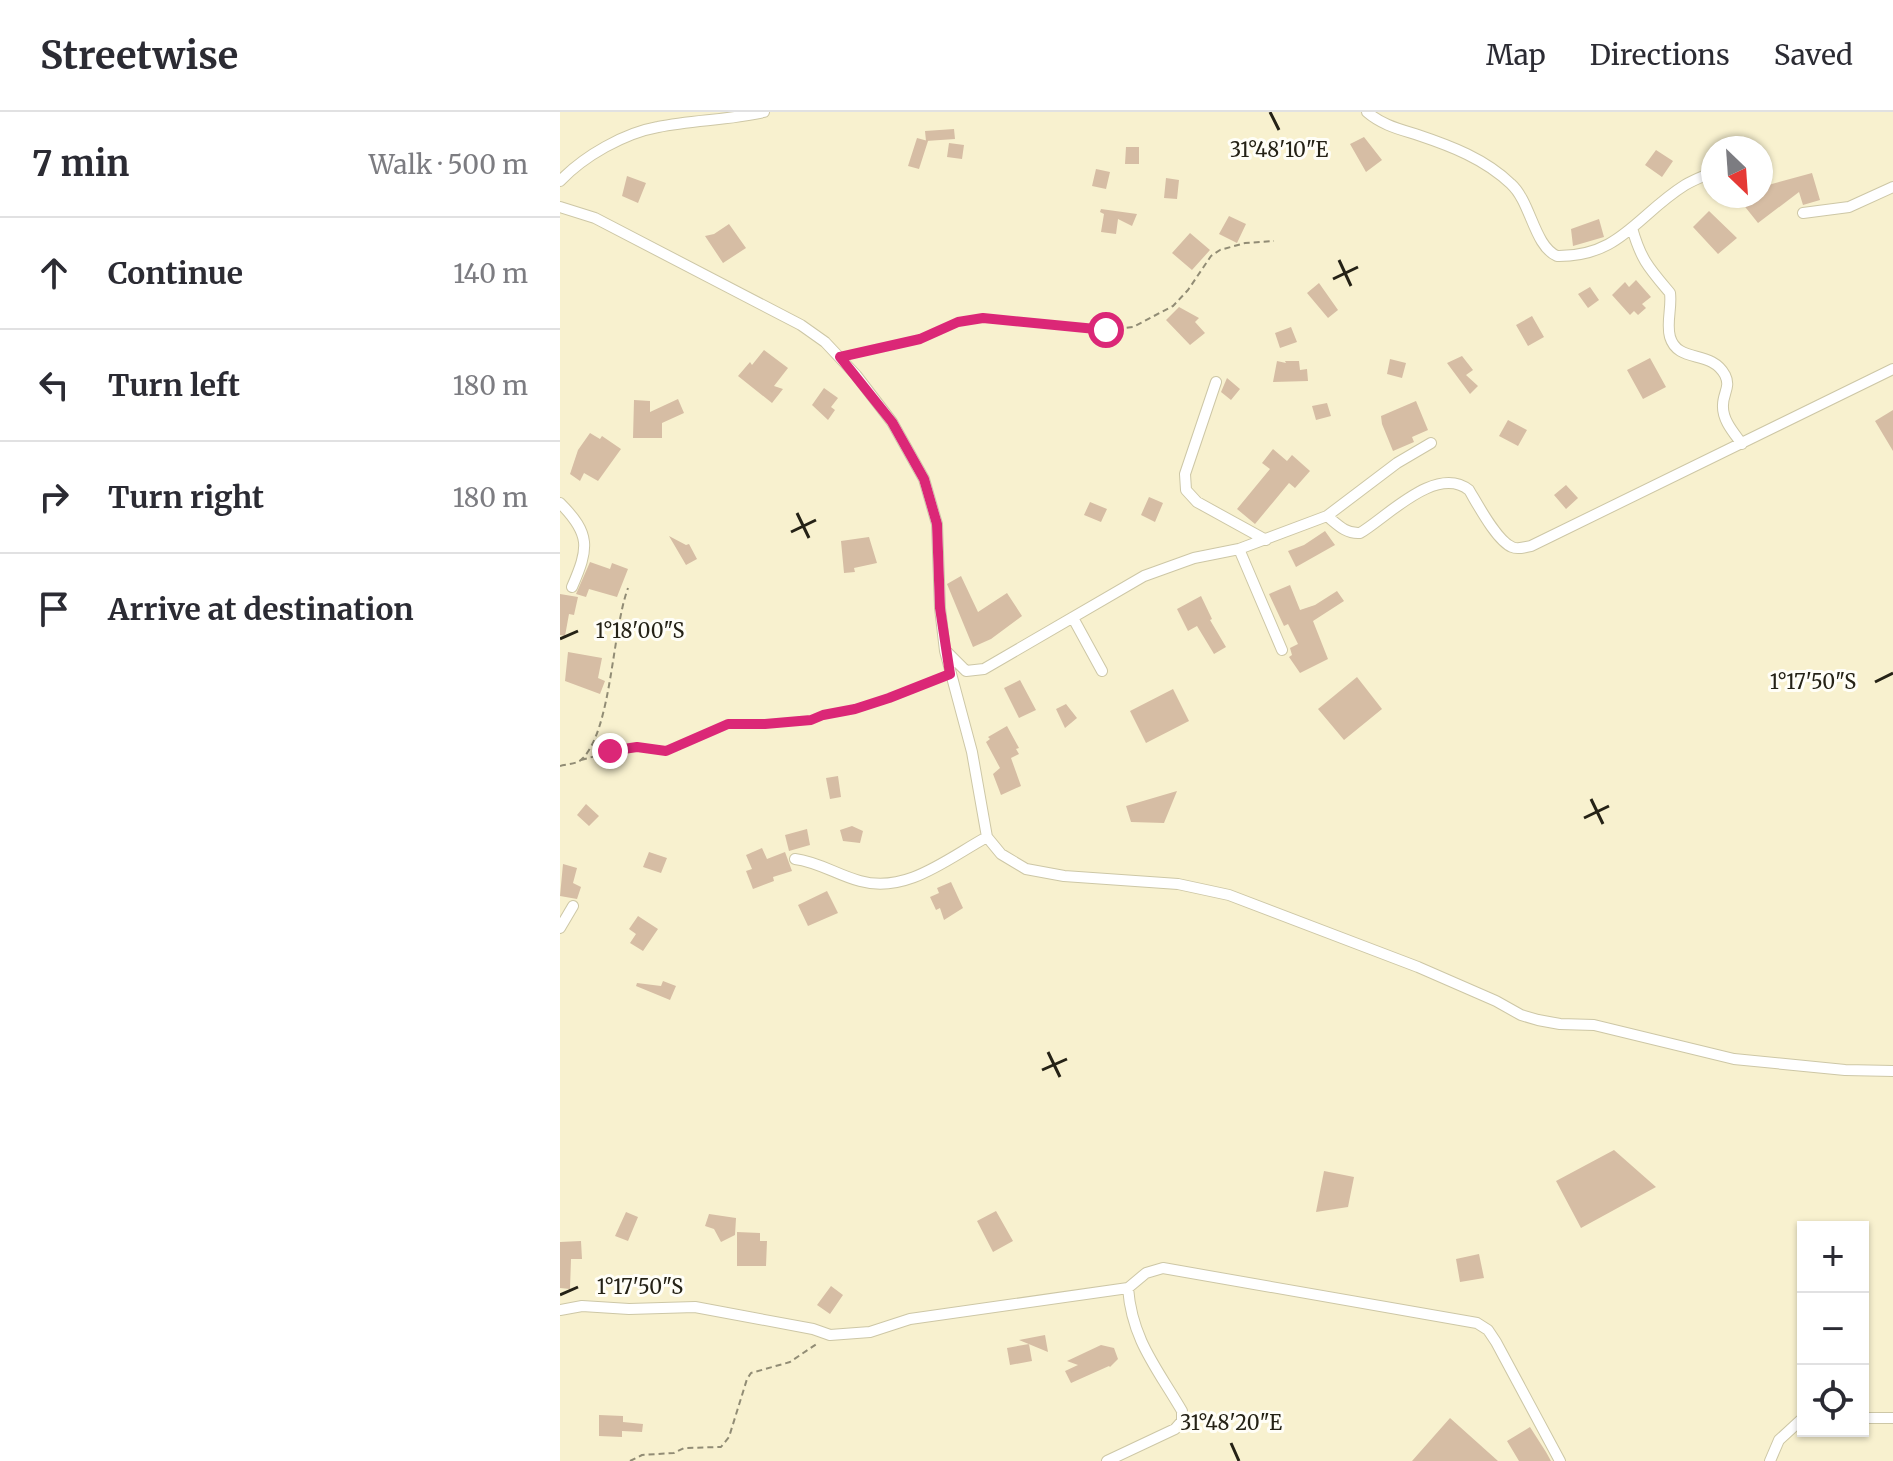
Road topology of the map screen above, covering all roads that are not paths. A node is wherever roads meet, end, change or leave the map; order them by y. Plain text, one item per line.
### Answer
1 (764, 112) edge
2 (1367, 112) edge
3 (1701, 177) edge
4 (560, 181) edge
5 (1893, 187) edge
6 (560, 207) edge
7 (1803, 213) dead end
8 (1632, 228) junction
9 (1893, 369) edge
10 (1216, 382) dead end
11 (1431, 443) dead end
12 (1742, 444) junction
13 (560, 503) edge
14 (1327, 516) junction
15 (1266, 540) junction
16 (1239, 549) junction
17 (572, 587) dead end
18 (1073, 618) junction
19 (1282, 650) dead end
20 (945, 651) junction
21 (1102, 671) dead end
22 (987, 837) junction
23 (795, 859) dead end
24 (573, 906) dead end
25 (560, 928) edge
26 (1893, 1071) edge
27 (1128, 1288) junction
28 (560, 1310) edge
29 (1869, 1418) edge
30 (1893, 1418) edge
31 (1797, 1424) edge
32 (1107, 1461) edge
33 (1560, 1461) edge
34 (1770, 1461) edge

1 - 4 street
2 - 8 street
3 - 8 street
5 - 7 street
6 - 20 street
8 - 12 street
9 - 12 street
10 - 15 street
11 - 14 street
12 - 14 street
13 - 17 street
14 - 15 street
15 - 16 street
16 - 18 street
16 - 19 street
18 - 20 street
18 - 21 street
20 - 22 street
22 - 23 street
22 - 26 street
24 - 25 street
27 - 28 street
27 - 32 street
27 - 33 street
29 - 30 street
31 - 34 street

